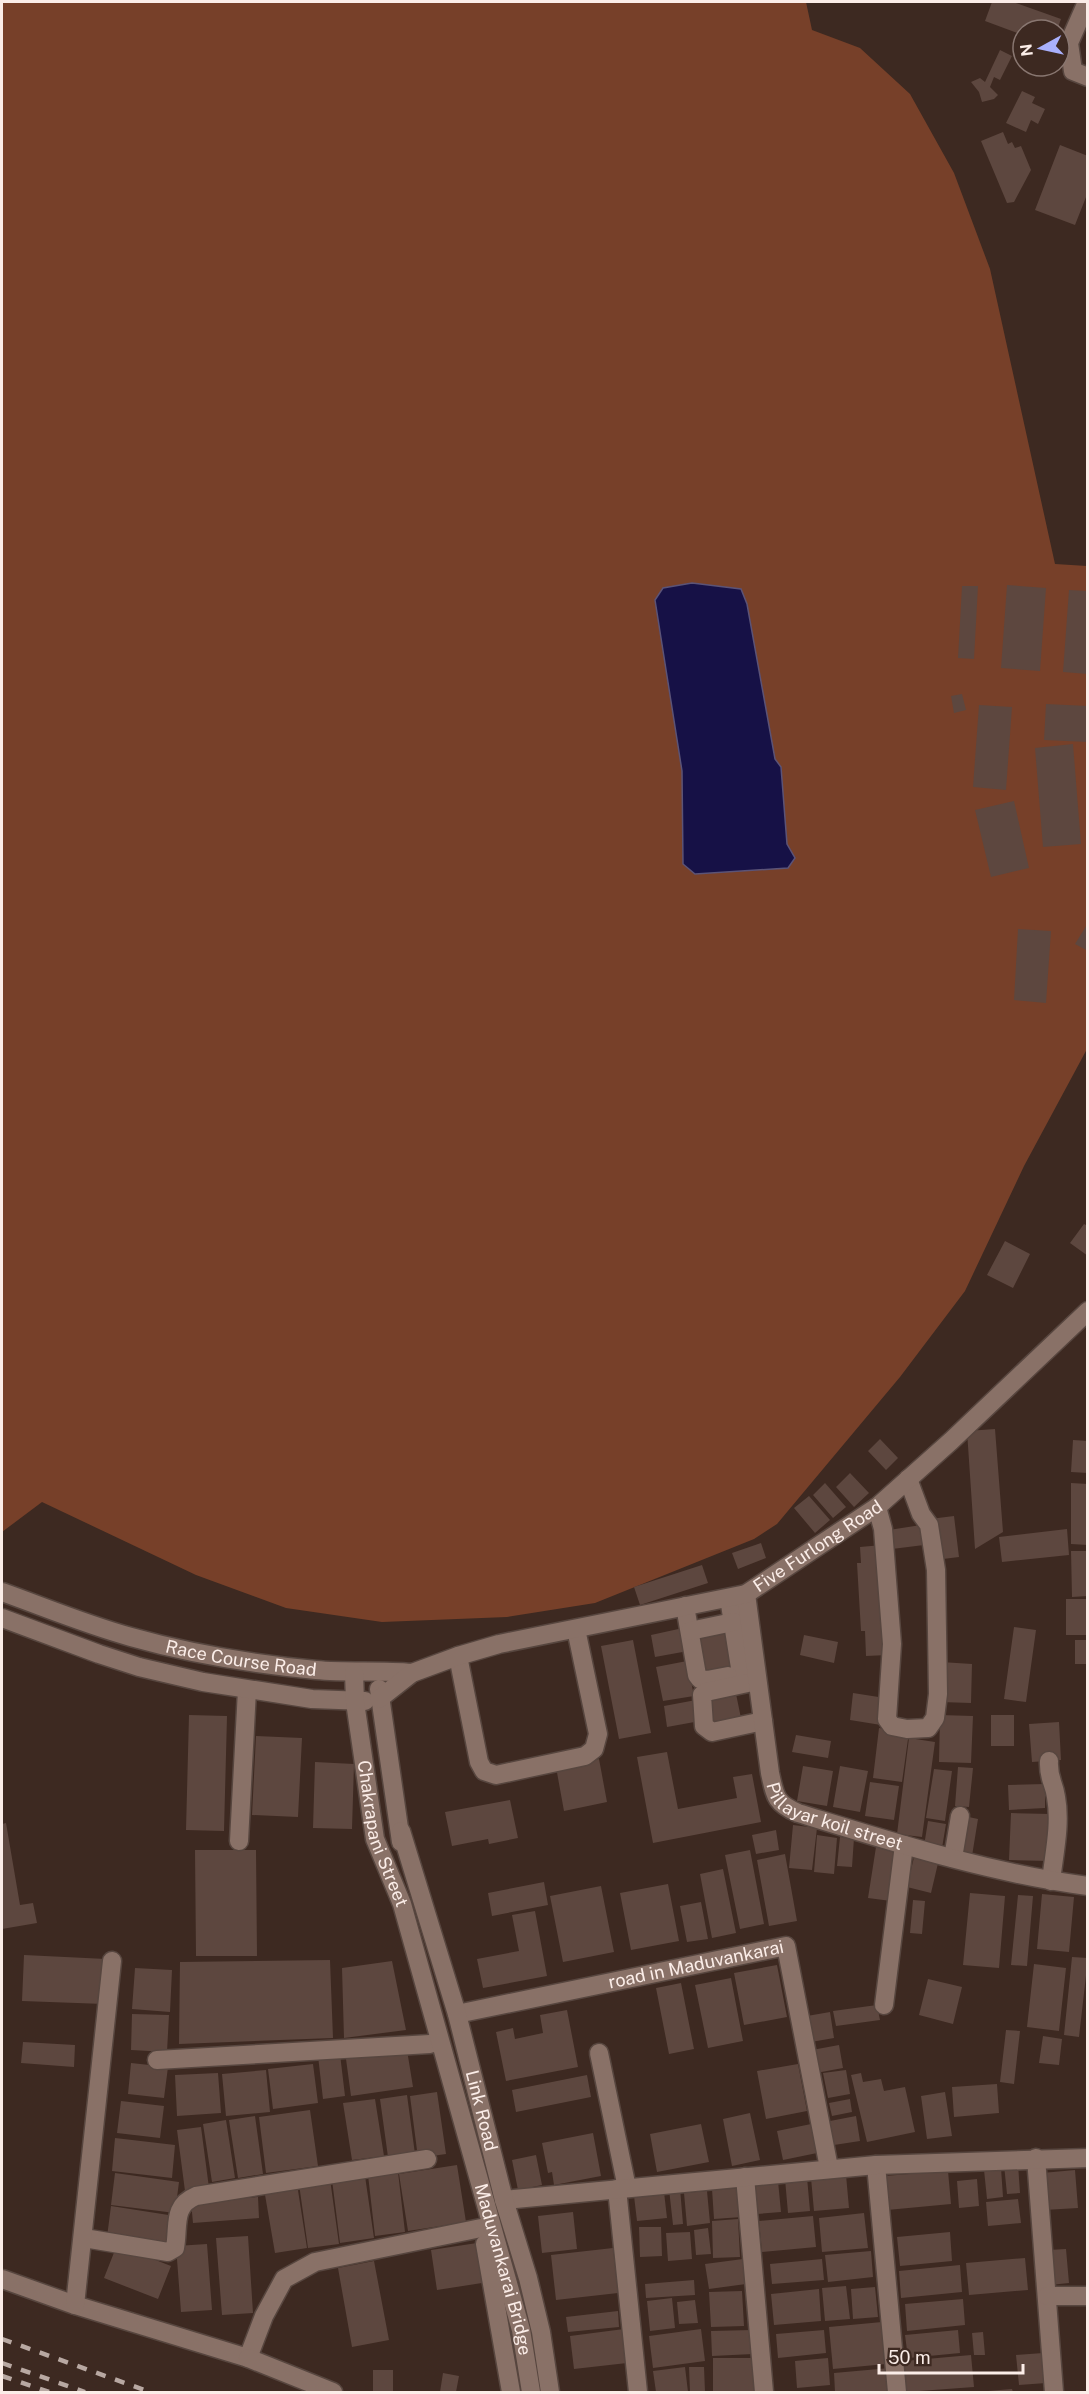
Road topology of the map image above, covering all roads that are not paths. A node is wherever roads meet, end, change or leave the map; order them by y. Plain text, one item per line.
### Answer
1 (1087, 2) edge
2 (1088, 77) edge
3 (1088, 1311) edge
4 (908, 1479) junction
5 (877, 1507) junction
6 (2, 1592) edge
7 (737, 1596) junction
8 (685, 1606) junction
9 (2, 1618) edge
10 (733, 1622) junction
11 (576, 1629) junction
12 (690, 1631) junction
13 (458, 1656) junction
14 (378, 1670) junction
15 (354, 1672) junction
16 (412, 1673) junction
17 (751, 1675) junction
18 (247, 1690) junction
19 (379, 1699) junction
20 (355, 1702) junction
21 (763, 1721) junction
22 (1049, 1761) dead end
23 (960, 1816) dead end
24 (401, 1831) junction
25 (375, 1839) junction
26 (239, 1841) dead end
27 (904, 1845) junction
28 (953, 1858) junction
29 (1051, 1881) junction
30 (1088, 1886) edge
31 (402, 1904) junction
32 (112, 1961) dead end
33 (884, 2005) dead end
34 (457, 2014) junction
35 (430, 2044) junction
36 (599, 2053) dead end
37 (157, 2060) dead end
38 (1036, 2158) junction
39 (1088, 2158) edge
40 (427, 2159) dead end
41 (876, 2165) junction
42 (829, 2168) junction
43 (745, 2178) junction
44 (622, 2188) junction
45 (504, 2200) junction
46 (481, 2228) junction
47 (84, 2238) junction
48 (2, 2279) edge
49 (1047, 2296) junction
50 (1088, 2296) edge
51 (75, 2305) junction
52 (248, 2358) junction
53 (333, 2392) edge
54 (512, 2392) edge
55 (531, 2392) edge
56 (550, 2392) edge
57 (638, 2392) edge
58 (764, 2392) edge
59 (897, 2392) edge
60 (1054, 2392) edge

1 - 2 street
3 - 4 street, Five Furlong Road
4 - 5 street, Five Furlong Road
4 - 5 street
5 - 7 street, Five Furlong Road
6 - 15 street, Race Course Road
7 - 8 street, Five Furlong Road
7 - 10 street
7 - 17 street, Pillayar koil street
8 - 11 street, Five Furlong Road
8 - 12 street
9 - 18 street
10 - 12 street
10 - 17 street
11 - 13 street, Five Furlong Road
11 - 13 street
12 - 17 street
13 - 16 street, Five Furlong Road
14 - 15 street, Five Furlong Road
14 - 16 street, Five Furlong Road
14 - 19 street, Chakrapani Street
15 - 20 street, Chakrapani Street
16 - 19 street, Five Furlong Road
17 - 21 street, Pillayar koil street
17 - 21 street
18 - 20 street
18 - 26 street
19 - 20 street
19 - 24 street, Chakrapani Street
20 - 25 street, Chakrapani Street
21 - 27 street, Pillayar koil street
22 - 29 street
23 - 28 street
24 - 31 street, Chakrapani Street
24 - 34 street, Link Road
25 - 31 street, Chakrapani Street
25 - 35 street, Link Road
27 - 28 street, Pillayar koil street
27 - 33 street
28 - 29 street, Pillayar koil street
29 - 30 street, Pillayar koil street
31 - 55 street, Maduvankarai Bridge
32 - 47 street
34 - 42 street, road in Maduvankarai
34 - 45 street, Link Road
35 - 37 street
35 - 46 street, Link Road
36 - 44 street
38 - 39 street
38 - 41 street
38 - 49 street
40 - 47 street
41 - 42 street
41 - 59 street
42 - 43 street
43 - 44 street
43 - 58 street
44 - 45 street
44 - 57 street
45 - 56 street, Link Road
46 - 52 street
46 - 54 street, Link Road
47 - 51 street
48 - 51 street
49 - 50 street
49 - 60 street
51 - 52 street
52 - 53 street

